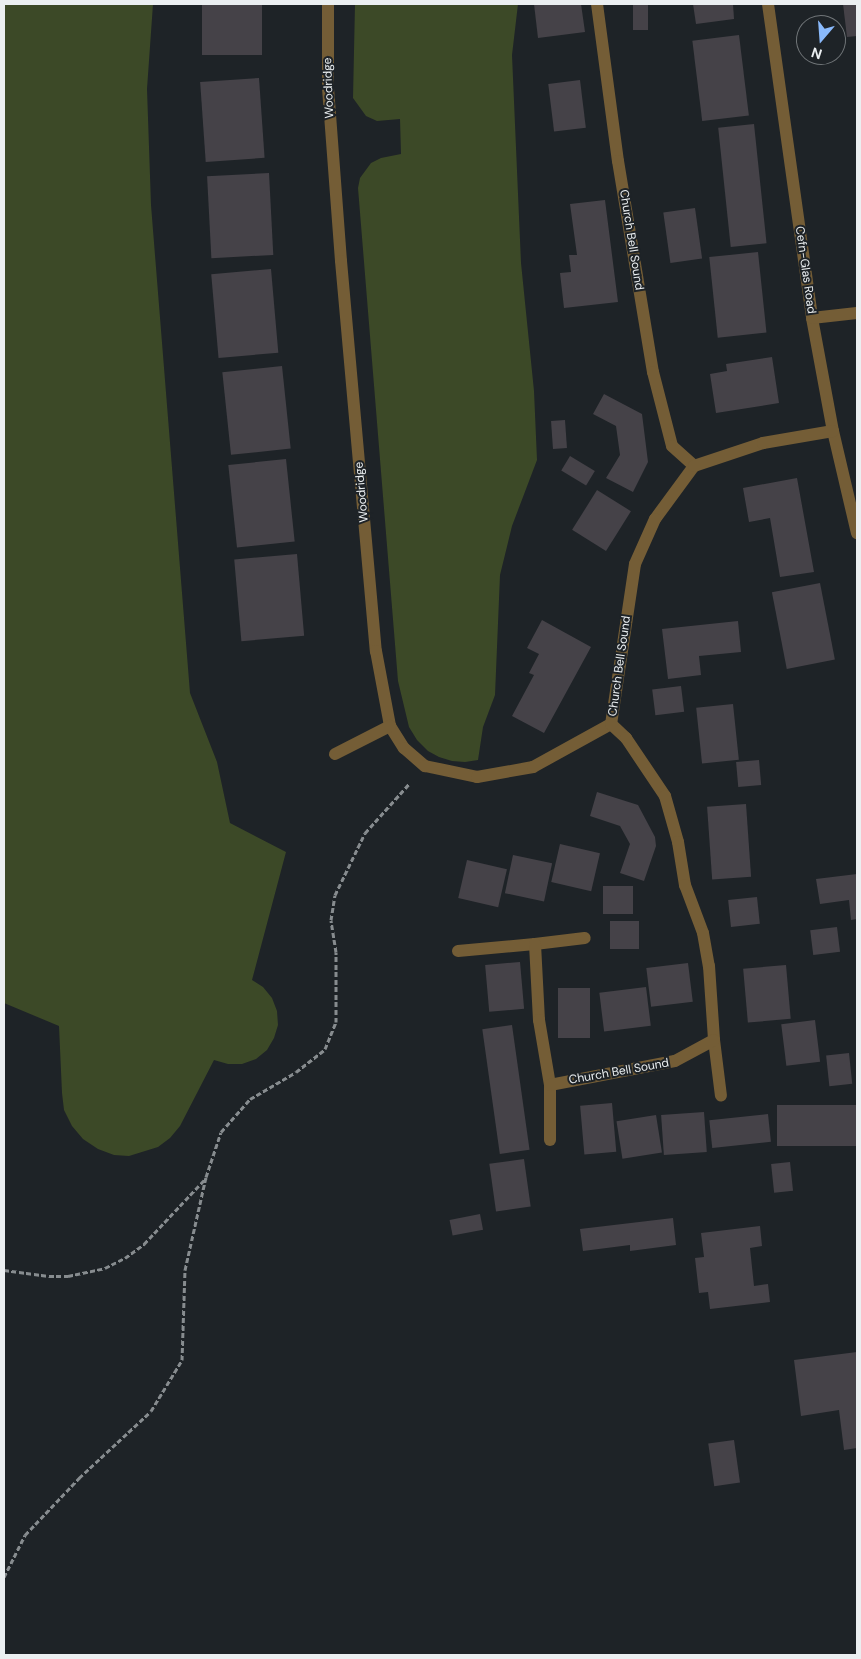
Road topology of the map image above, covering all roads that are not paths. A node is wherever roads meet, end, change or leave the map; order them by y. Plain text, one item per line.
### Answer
1 (328, 4) edge
2 (597, 4) edge
3 (768, 4) edge
4 (857, 313) edge
5 (812, 318) junction
6 (834, 431) junction
7 (694, 466) junction
8 (857, 533) edge
9 (611, 724) junction
10 (390, 726) junction
11 (335, 754) dead end
12 (585, 938) dead end
13 (535, 944) junction
14 (458, 951) dead end
15 (714, 1040) junction
16 (550, 1085) junction
17 (721, 1096) dead end
18 (550, 1140) dead end

1 - 10 street, Woodridge
2 - 7 street, Church Bell Sound
3 - 5 street, Cefn-Glas Road
4 - 5 street
5 - 6 street, Cefn-Glas Road
6 - 7 street
6 - 8 street, Cefn-Glas Road
7 - 9 street, Church Bell Sound
9 - 10 street, Woodridge
9 - 15 street, Church Bell Sound
10 - 11 street
12 - 13 street
13 - 14 street
13 - 16 street
15 - 16 street, Church Bell Sound
15 - 17 street, Church Bell Sound
16 - 18 street

